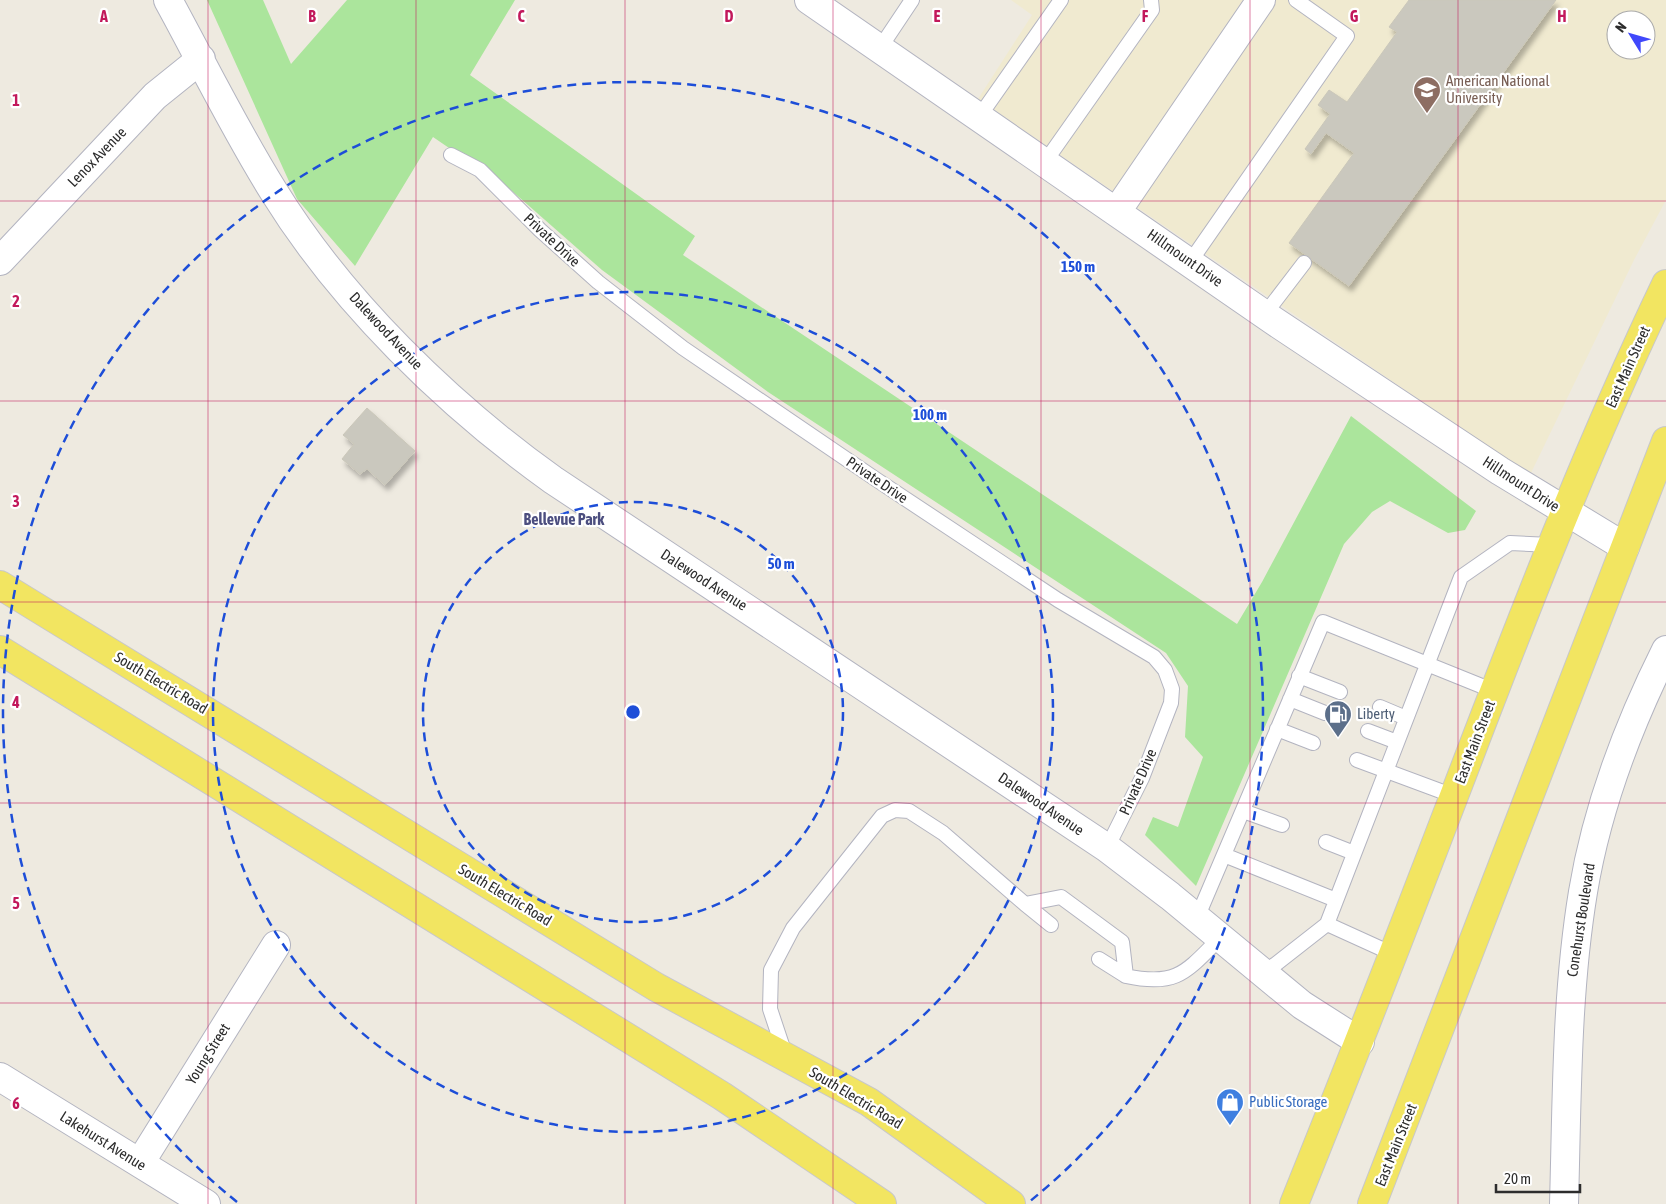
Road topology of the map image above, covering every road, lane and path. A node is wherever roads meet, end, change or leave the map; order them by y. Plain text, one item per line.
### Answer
1 (168, 0) edge
2 (809, 0) edge
3 (912, 0) edge
4 (1061, 0) edge
5 (1151, 0) edge
6 (1262, 0) edge
7 (1296, 0) edge
8 (880, 48) junction
9 (201, 59) junction
10 (979, 117) junction
11 (451, 155) dead end
12 (1045, 162) junction
13 (1117, 211) junction
14 (0, 261) edge
15 (1190, 262) junction
16 (1304, 263) dead end
17 (1666, 284) edge
18 (1265, 314) junction
19 (1666, 441) edge
20 (1565, 512) junction
21 (1551, 545) junction
22 (1625, 548) junction
23 (0, 585) edge
24 (0, 650) edge
25 (1666, 650) edge
26 (1427, 664) junction
27 (1300, 676) junction
28 (1494, 691) junction
29 (1340, 692) dead end
30 (1290, 699) junction
31 (1380, 708) dead end
32 (1325, 713) dead end
33 (1406, 718) junction
34 (1278, 729) junction
35 (1368, 731) dead end
36 (1313, 742) dead end
37 (1397, 742) junction
38 (1357, 760) dead end
39 (1386, 771) junction
40 (1454, 796) junction
41 (1243, 811) junction
42 (1282, 825) dead end
43 (1326, 842) dead end
44 (1107, 848) junction
45 (1354, 854) junction
46 (1224, 855) junction
47 (1336, 900) junction
48 (1025, 904) junction
49 (1197, 918) junction
50 (1327, 924) junction
51 (1051, 925) dead end
52 (1220, 938) junction
53 (276, 945) dead end
54 (1393, 954) junction
55 (1099, 959) dead end
56 (1263, 974) junction
57 (1126, 976) junction
58 (1360, 1042) junction
59 (786, 1057) junction
60 (0, 1077) edge
61 (140, 1163) junction
62 (206, 1204) edge
63 (882, 1204) edge
64 (1011, 1204) edge
65 (1294, 1204) edge
66 (1372, 1204) edge
67 (1564, 1204) edge

1 - 9 street, Dalewood Avenue
2 - 8 street, Hillmount Drive
3 - 8 lane
4 - 10 lane
5 - 12 lane
6 - 13 street
7 - 15 lane
8 - 10 street, Hillmount Drive
9 - 14 street, Lenox Avenue
9 - 44 street, Dalewood Avenue
10 - 12 street, Hillmount Drive
11 - 44 lane, Private Drive
12 - 13 street, Hillmount Drive
13 - 15 street, Hillmount Drive
15 - 18 street, Hillmount Drive
16 - 18 lane
17 - 20 main road, East Main Street
18 - 20 street, Hillmount Drive
19 - 22 main road, East Main Street
20 - 21 main road, East Main Street
20 - 22 street, Hillmount Drive
21 - 26 lane
21 - 28 main road, East Main Street
22 - 66 main road, East Main Street
23 - 59 main road, South Electric Road
24 - 63 main road
25 - 67 street, Conehurst Boulevard
26 - 27 lane
26 - 28 lane
26 - 33 lane
27 - 29 lane
27 - 30 lane
28 - 40 main road, East Main Street
30 - 32 lane
30 - 34 lane
31 - 33 lane
33 - 37 lane
34 - 36 lane
34 - 41 lane
35 - 37 lane
37 - 39 lane
38 - 39 lane
39 - 40 lane
39 - 45 lane
40 - 54 main road, East Main Street
41 - 42 lane
41 - 46 lane
43 - 45 lane
44 - 49 street, Dalewood Avenue
45 - 47 lane
46 - 47 lane
46 - 49 lane
47 - 50 lane
48 - 51 lane
48 - 57 lane
48 - 59 lane
49 - 52 street, Dalewood Avenue
50 - 54 lane
50 - 56 lane
52 - 56 street, Dalewood Avenue
52 - 57 lane
53 - 61 street, Young Street
54 - 58 main road, East Main Street
55 - 57 lane
56 - 58 street, Dalewood Avenue
58 - 65 main road, East Main Street
59 - 64 main road, South Electric Road
60 - 61 street, Lakehurst Avenue
61 - 62 street, Lakehurst Avenue

